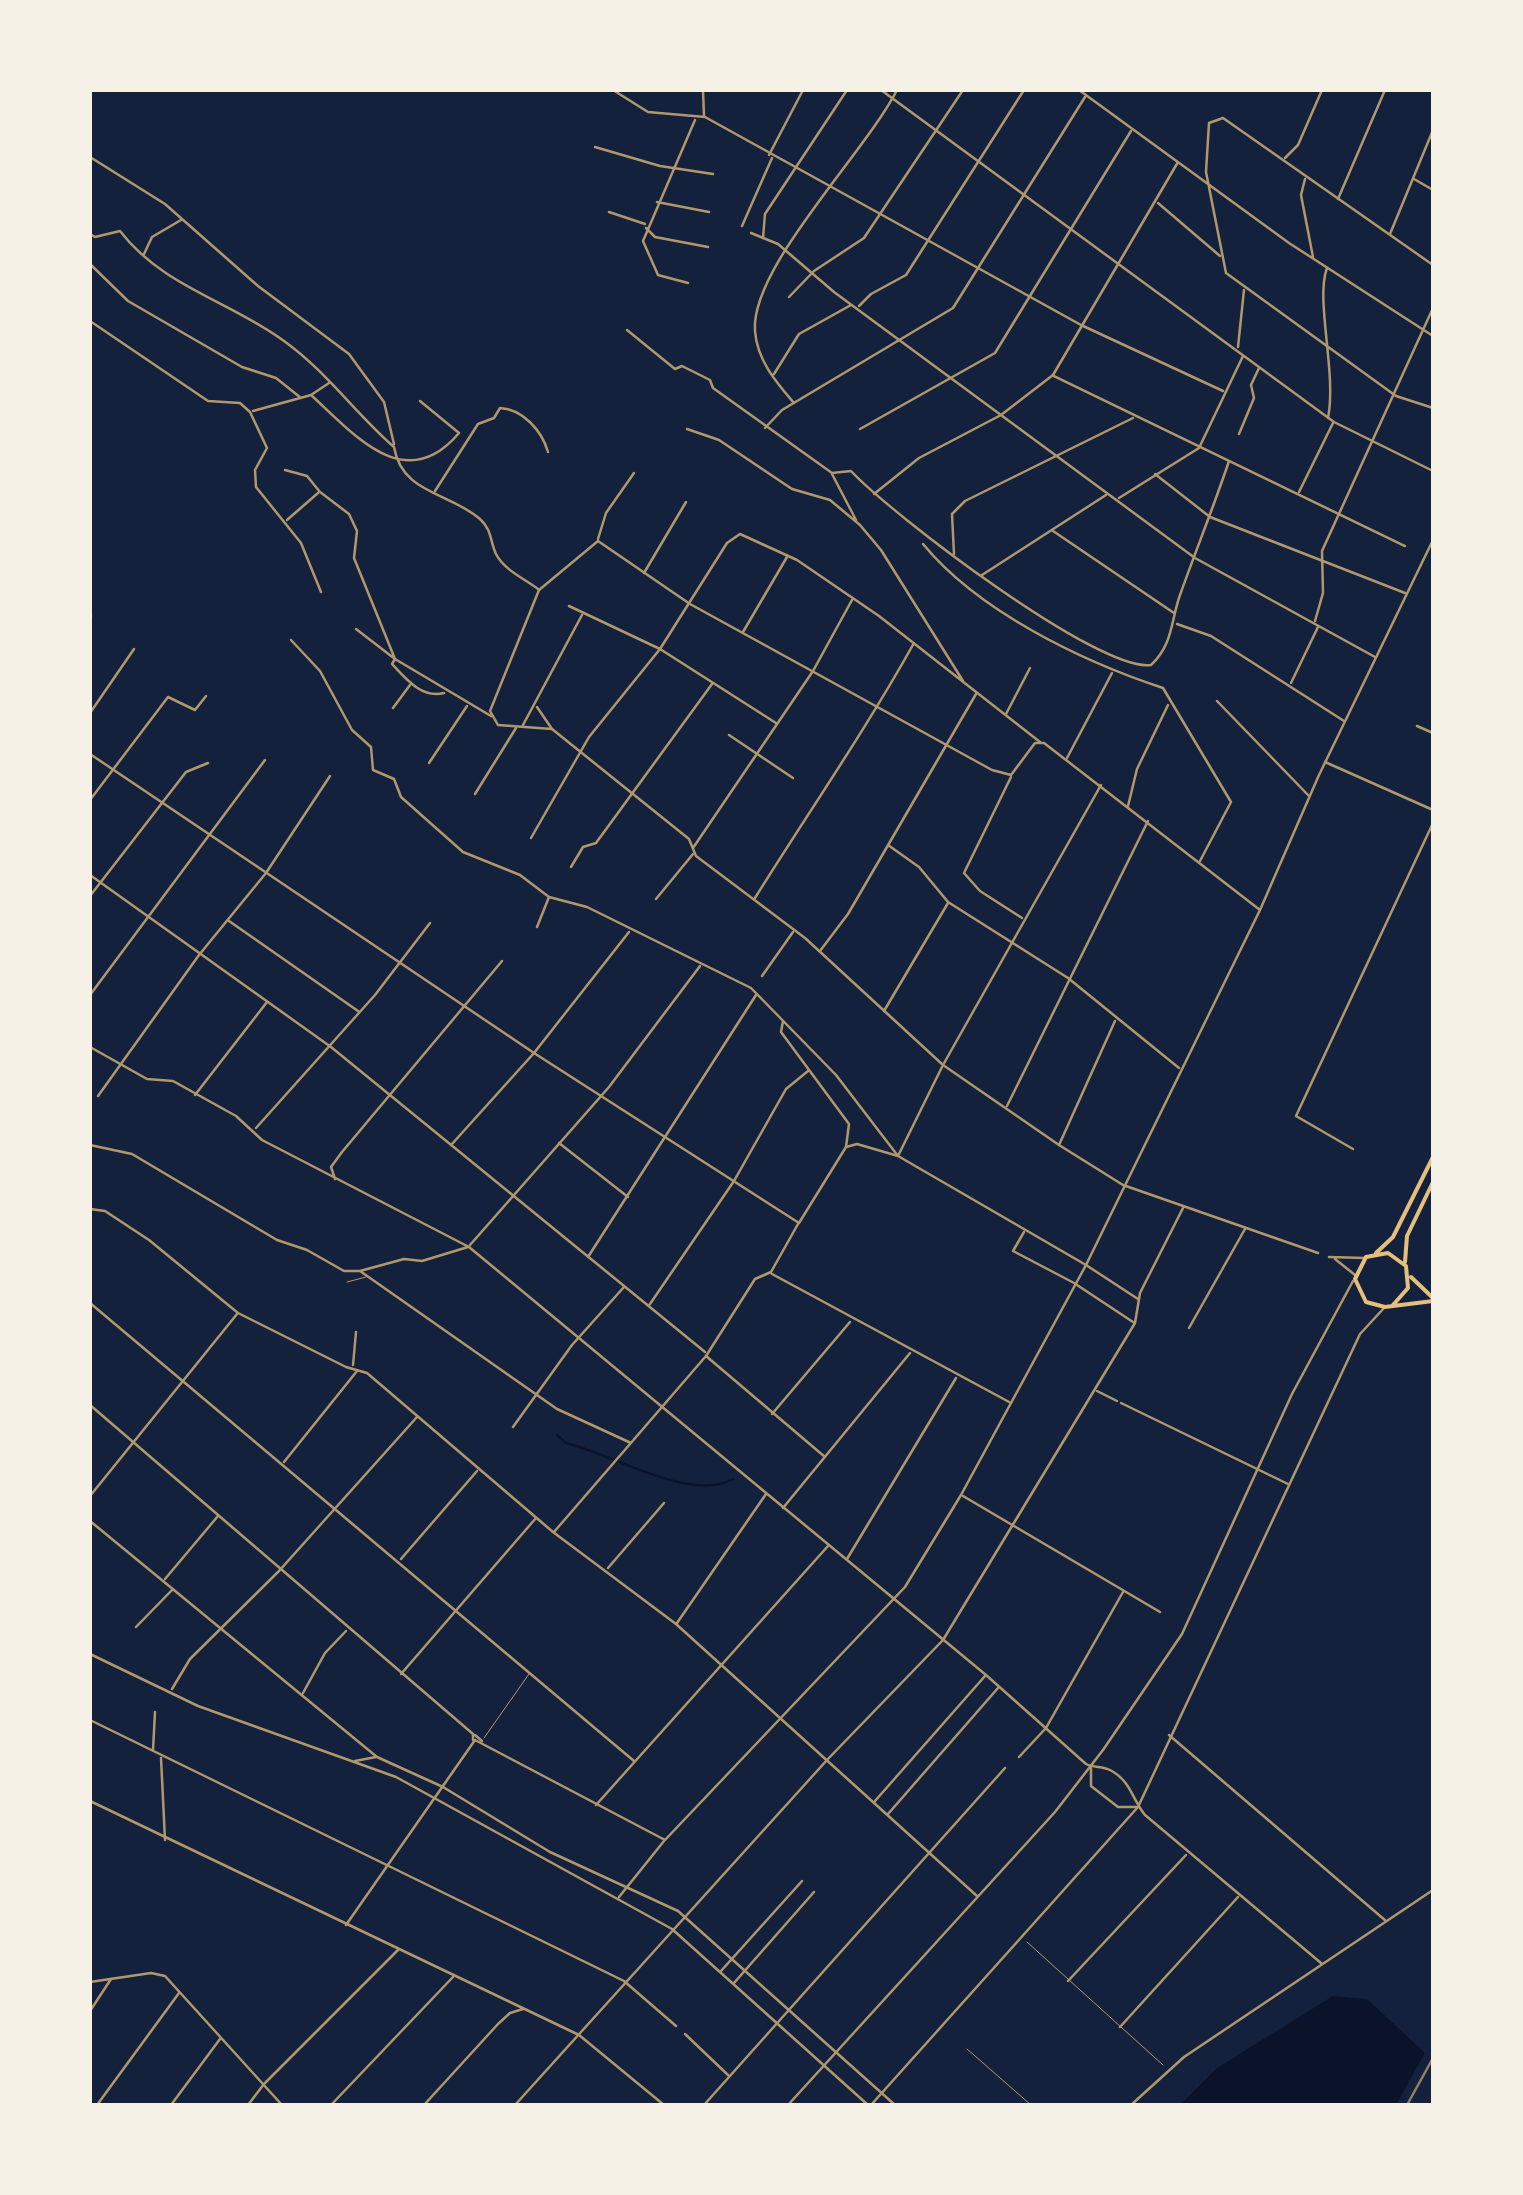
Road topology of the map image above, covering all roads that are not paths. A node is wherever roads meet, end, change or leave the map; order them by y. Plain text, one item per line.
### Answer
1 (613, 90) edge
2 (703, 90) edge
3 (803, 90) edge
4 (846, 90) edge
5 (881, 90) edge
6 (897, 90) edge
7 (963, 90) edge
8 (1024, 90) edge
9 (1079, 90) edge
10 (1322, 90) edge
11 (1385, 90) edge
12 (1086, 97) junction
13 (892, 100) junction
14 (705, 118) junction
15 (695, 120) junction
16 (1132, 130) junction
17 (1433, 130) edge
18 (936, 131) junction
19 (595, 147) dead end
20 (771, 156) junction
21 (90, 157) edge
22 (1282, 160) junction
23 (980, 162) junction
24 (1178, 162) junction
25 (676, 169) junction
26 (793, 169) junction
27 (713, 174) dead end
28 (1306, 178) junction
29 (1414, 179) junction
30 (1209, 184) junction
31 (832, 190) junction
32 (1433, 190) edge
33 (1025, 195) junction
34 (1338, 200) junction
35 (1156, 201) junction
36 (657, 202) junction
37 (609, 212) dead end
38 (709, 212) dead end
39 (879, 217) junction
40 (182, 219) junction
41 (646, 226) junction
42 (742, 226) dead end
43 (1072, 228) junction
44 (751, 233) dead end
45 (90, 234) edge
46 (1390, 235) junction
47 (763, 238) junction
48 (928, 244) junction
49 (708, 248) dead end
50 (783, 249) junction
51 (143, 256) junction
52 (1221, 257) junction
53 (1312, 257) junction
54 (1119, 262) junction
55 (90, 264) edge
56 (1433, 265) edge
57 (1327, 266) junction
58 (978, 270) junction
59 (814, 271) junction
60 (688, 284) dead end
61 (1244, 289) junction
62 (789, 297) dead end
63 (1031, 297) junction
64 (852, 304) junction
65 (859, 307) junction
66 (1433, 308) edge
67 (90, 321) edge
68 (1081, 325) junction
69 (628, 330) dead end
70 (1424, 331) junction
71 (1433, 336) edge
72 (902, 342) junction
73 (1329, 347) junction
74 (1237, 350) junction
75 (1243, 355) junction
76 (1260, 367) junction
77 (774, 374) junction
78 (1052, 375) junction
79 (949, 377) junction
80 (330, 382) junction
81 (1224, 391) junction
82 (311, 395) junction
83 (1396, 396) junction
84 (301, 398) junction
85 (420, 401) dead end
86 (795, 404) junction
87 (1433, 408) edge
88 (250, 412) junction
89 (1000, 415) junction
90 (1134, 418) junction
91 (1328, 418) junction
92 (1334, 422) junction
93 (764, 428) junction
94 (860, 428) dead end
95 (687, 429) dead end
96 (1239, 434) dead end
97 (1371, 443) junction
98 (394, 447) junction
99 (1200, 448) junction
100 (548, 452) dead end
101 (1058, 457) junction
102 (396, 460) junction
103 (1228, 461) junction
104 (285, 470) dead end
105 (1433, 471) edge
106 (634, 472) dead end
107 (832, 473) junction
108 (1155, 474) junction
109 (320, 492) junction
110 (433, 493) junction
111 (1108, 494) junction
112 (1298, 494) junction
113 (873, 495) junction
114 (1118, 500) junction
115 (686, 502) dead end
116 (1336, 514) junction
117 (1210, 517) junction
118 (286, 520) junction
119 (860, 525) junction
120 (1052, 530) junction
121 (1433, 540) edge
122 (598, 541) junction
123 (922, 544) dead end
124 (1405, 546) dead end
125 (954, 554) junction
126 (787, 556) junction
127 (1195, 558) junction
128 (1322, 562) junction
129 (644, 573) junction
130 (981, 576) junction
131 (540, 590) junction
132 (321, 592) dead end
133 (1405, 593) junction
134 (852, 599) junction
135 (690, 604) junction
136 (1023, 604) junction
137 (570, 606) dead end
138 (1174, 613) junction
139 (582, 614) junction
140 (1013, 616) junction
141 (1176, 623) junction
142 (1316, 624) junction
143 (356, 629) dead end
144 (743, 632) junction
145 (291, 640) dead end
146 (914, 643) junction
147 (134, 649) dead end
148 (660, 649) junction
149 (1375, 657) junction
150 (394, 658) junction
151 (1030, 668) dead end
152 (1113, 670) junction
153 (813, 671) junction
154 (712, 682) junction
155 (964, 683) junction
156 (411, 684) junction
157 (1290, 684) junction
158 (977, 692) junction
159 (445, 693) junction
160 (206, 696) dead end
161 (1217, 701) dead end
162 (1169, 704) junction
163 (468, 705) junction
164 (536, 706) junction
165 (879, 707) junction
166 (393, 708) dead end
167 (90, 713) edge
168 (1006, 714) junction
169 (490, 716) junction
170 (1344, 721) junction
171 (777, 724) junction
172 (524, 725) junction
173 (1417, 726) dead end
174 (516, 728) junction
175 (552, 729) junction
176 (1433, 733) edge
177 (729, 734) dead end
178 (1040, 742) junction
179 (947, 743) junction
180 (582, 750) junction
181 (754, 753) junction
182 (90, 754) edge
183 (265, 760) dead end
184 (1066, 760) junction
185 (429, 762) dead end
186 (1325, 762) junction
187 (208, 763) dead end
188 (114, 770) junction
189 (1011, 775) junction
190 (330, 776) dead end
191 (793, 778) dead end
192 (1101, 785) junction
193 (635, 792) junction
194 (475, 794) dead end
195 (1309, 796) junction
196 (90, 800) edge
197 (163, 802) junction
198 (1128, 806) junction
199 (1433, 810) edge
200 (1148, 821) junction
201 (1433, 823) edge
202 (212, 837) junction
203 (531, 838) dead end
204 (888, 845) junction
205 (694, 850) junction
206 (1199, 862) junction
207 (572, 867) dead end
208 (266, 873) junction
209 (90, 874) edge
210 (101, 882) junction
211 (90, 896) edge
212 (549, 897) junction
213 (656, 899) dead end
214 (754, 900) junction
215 (948, 902) junction
216 (1260, 910) junction
217 (150, 919) junction
218 (228, 920) junction
219 (1024, 920) junction
220 (430, 923) dead end
221 (537, 927) dead end
222 (630, 930) junction
223 (794, 930) junction
224 (1015, 940) junction
225 (820, 951) junction
226 (200, 956) junction
227 (502, 961) dead end
228 (398, 963) junction
229 (701, 964) junction
230 (762, 976) dead end
231 (1068, 978) junction
232 (90, 994) edge
233 (757, 994) junction
234 (268, 1001) junction
235 (466, 1006) junction
236 (884, 1011) junction
237 (360, 1012) junction
238 (784, 1020) junction
239 (1116, 1020) junction
240 (330, 1046) junction
241 (90, 1047) edge
242 (534, 1053) junction
243 (120, 1064) junction
244 (943, 1065) junction
245 (1179, 1068) junction
246 (808, 1071) junction
247 (391, 1095) junction
248 (600, 1095) junction
249 (98, 1096) dead end
250 (194, 1096) junction
251 (1006, 1108) junction
252 (254, 1130) junction
253 (667, 1138) junction
254 (558, 1142) junction
255 (451, 1144) junction
256 (90, 1145) edge
257 (1059, 1145) junction
258 (846, 1147) junction
259 (1353, 1149) dead end
260 (898, 1156) junction
261 (1433, 1157) edge
262 (336, 1181) junction
263 (734, 1181) junction
264 (1433, 1182) edge
265 (1123, 1185) junction
266 (512, 1193) junction
267 (628, 1197) junction
268 (1184, 1206) junction
269 (90, 1209) edge
270 (799, 1223) junction
271 (1245, 1228) junction
272 (1024, 1231) junction
273 (469, 1247) junction
274 (1318, 1253) dead end
275 (1376, 1253) junction
276 (588, 1258) junction
277 (1366, 1258) junction
278 (1086, 1265) junction
279 (1407, 1269) junction
280 (360, 1271) junction
281 (770, 1272) junction
282 (366, 1277) junction
283 (1355, 1277) junction
284 (348, 1282) dead end
285 (1076, 1284) junction
286 (625, 1286) junction
287 (1433, 1299) edge
288 (1139, 1300) junction
289 (90, 1304) edge
290 (649, 1305) junction
291 (1394, 1305) junction
292 (1385, 1307) junction
293 (238, 1313) junction
294 (851, 1320) junction
295 (1135, 1323) junction
296 (1189, 1328) dead end
297 (356, 1332) dead end
298 (580, 1340) junction
299 (911, 1352) junction
300 (705, 1354) junction
301 (355, 1369) junction
302 (957, 1376) junction
303 (185, 1382) junction
304 (1097, 1391) junction
305 (539, 1396) junction
306 (1012, 1404) junction
307 (90, 1405) edge
308 (663, 1409) junction
309 (772, 1414) junction
310 (418, 1416) junction
311 (513, 1428) dead end
312 (135, 1442) junction
313 (631, 1442) junction
314 (826, 1458) junction
315 (283, 1462) junction
316 (478, 1470) junction
317 (1256, 1470) junction
318 (1288, 1484) junction
319 (766, 1494) junction
320 (962, 1495) junction
321 (90, 1496) edge
322 (664, 1503) dead end
323 (336, 1508) junction
324 (783, 1508) junction
325 (219, 1515) junction
326 (536, 1518) junction
327 (90, 1521) edge
328 (1013, 1526) junction
329 (553, 1532) junction
330 (829, 1545) junction
331 (847, 1560) junction
332 (399, 1562) junction
333 (606, 1569) junction
334 (279, 1571) junction
335 (163, 1581) junction
336 (173, 1589) junction
337 (1124, 1591) junction
338 (890, 1597) junction
339 (456, 1611) junction
340 (1160, 1612) dead end
341 (676, 1624) junction
342 (136, 1626) dead end
343 (223, 1628) junction
344 (347, 1630) junction
345 (943, 1640) junction
346 (90, 1654) edge
347 (720, 1665) junction
348 (530, 1673) junction
349 (986, 1675) junction
350 (400, 1676) junction
351 (999, 1686) junction
352 (171, 1691) junction
353 (302, 1694) junction
354 (154, 1712) dead end
355 (778, 1717) junction
356 (90, 1720) edge
357 (1046, 1728) junction
358 (474, 1734) junction
359 (1169, 1735) junction
360 (473, 1741) junction
361 (481, 1741) junction
362 (153, 1751) junction
363 (161, 1756) junction
364 (378, 1757) junction
365 (1019, 1757) dead end
366 (827, 1760) junction
367 (354, 1761) junction
368 (634, 1761) junction
369 (1005, 1768) dead end
370 (1091, 1768) junction
371 (443, 1787) junction
372 (435, 1796) junction
373 (90, 1801) edge
374 (874, 1803) junction
375 (596, 1805) junction
376 (1138, 1806) junction
377 (886, 1815) junction
378 (165, 1840) junction
379 (665, 1840) junction
380 (930, 1854) junction
381 (1187, 1854) junction
382 (386, 1867) junction
383 (802, 1882) dead end
384 (625, 1885) junction
385 (1433, 1890) edge
386 (814, 1892) dead end
387 (977, 1896) junction
388 (1239, 1896) junction
389 (620, 1900) junction
390 (684, 1918) junction
391 (1388, 1922) junction
392 (346, 1925) junction
393 (672, 1929) junction
394 (1026, 1942) dead end
395 (398, 1950) junction
396 (731, 1959) junction
397 (1322, 1964) junction
398 (744, 1971) junction
399 (720, 1972) junction
400 (454, 1976) junction
401 (110, 1979) junction
402 (624, 1981) junction
403 (1068, 1981) junction
404 (90, 1982) edge
405 (733, 1984) junction
406 (180, 1992) junction
407 (525, 2009) junction
408 (788, 2009) junction
409 (90, 2011) edge
410 (776, 2022) junction
411 (676, 2026) dead end
412 (1120, 2027) junction
413 (685, 2034) dead end
414 (578, 2035) junction
415 (222, 2038) junction
416 (967, 2049) dead end
417 (837, 2053) junction
418 (1163, 2064) dead end
419 (825, 2066) junction
420 (729, 2076) junction
421 (264, 2084) junction
422 (882, 2093) junction
423 (97, 2105) edge
424 (171, 2105) edge
425 (248, 2105) edge
426 (282, 2105) edge
427 (330, 2105) edge
428 (424, 2105) edge
429 (514, 2105) edge
430 (664, 2105) edge
431 (704, 2105) edge
432 (788, 2105) edge
433 (869, 2105) edge
434 (896, 2105) edge
435 (1031, 2105) edge
436 (1131, 2105) edge

1 - 15 street
2 - 14 street
3 - 20 street
4 - 26 street
5 - 13 street
6 - 13 street
7 - 18 street
8 - 23 street
9 - 12 street
10 - 22 street
11 - 34 street
12 - 16 street
12 - 33 street
13 - 18 street
13 - 31 street
14 - 15 street
14 - 20 street
15 - 25 street
16 - 24 street
16 - 43 street
17 - 29 street
18 - 23 street
18 - 39 street
19 - 25 street
20 - 26 street
20 - 42 street
21 - 40 street
22 - 28 street
22 - 30 street
23 - 33 street
23 - 48 street
24 - 30 street
24 - 35 street
25 - 27 street
25 - 36 street
26 - 31 street
26 - 47 street
28 - 34 street
28 - 53 street
29 - 32 street
29 - 46 street
30 - 52 street
30 - 53 street
31 - 39 street
31 - 50 street
33 - 43 street
33 - 58 street
34 - 46 street
35 - 52 street
35 - 54 street
36 - 38 street
36 - 41 street
37 - 41 street
39 - 48 street
39 - 59 street
40 - 51 street
40 - 98 street
41 - 49 street
41 - 60 street
43 - 54 street
43 - 63 street
44 - 47 street
45 - 51 street
46 - 56 street
47 - 50 street
48 - 58 street
48 - 65 street
50 - 59 street
50 - 77 street
51 - 80 street
52 - 61 street
53 - 57 street
54 - 68 street
54 - 74 street
55 - 84 street
57 - 70 street
57 - 73 street
58 - 63 street
58 - 72 street
59 - 62 street
59 - 64 street
61 - 73 street
61 - 74 street
63 - 68 street
63 - 79 street
64 - 65 street
64 - 77 street
65 - 72 street
66 - 70 street
67 - 88 street
68 - 78 street
68 - 81 street
69 - 93 street
70 - 71 street
70 - 83 street
72 - 79 street
72 - 86 street
73 - 83 street
73 - 91 street
74 - 75 street
75 - 76 street
75 - 81 street
76 - 91 street
76 - 96 street
77 - 86 street
78 - 89 street
78 - 90 street
79 - 89 street
79 - 94 street
80 - 82 street
80 - 98 street
81 - 99 street
82 - 84 street
82 - 102 street
83 - 87 street
83 - 97 street
84 - 88 street
85 - 102 street
86 - 93 street
88 - 118 street
89 - 101 street
89 - 113 street
90 - 99 street
90 - 101 street
91 - 92 street
92 - 97 street
92 - 112 street
93 - 107 street
95 - 119 street
97 - 105 street
97 - 116 street
98 - 102 street
99 - 103 street
99 - 108 street
100 - 110 street
101 - 111 street
101 - 125 street
102 - 110 street
103 - 112 street
103 - 117 street
104 - 109 street
106 - 122 street
107 - 113 street
107 - 119 street
108 - 114 street
108 - 117 street
109 - 118 street
109 - 150 street
110 - 131 street
111 - 114 street
111 - 120 street
112 - 116 street
113 - 125 street
114 - 127 street
115 - 129 street
116 - 124 street
116 - 128 street
117 - 127 street
117 - 128 street
118 - 132 street
119 - 155 street
120 - 130 street
120 - 138 street
121 - 133 street
122 - 129 street
122 - 131 street
123 - 140 street
125 - 130 street
126 - 134 street
126 - 135 street
126 - 144 street
127 - 138 street
127 - 142 street
128 - 133 street
128 - 142 street
129 - 135 street
130 - 136 street
131 - 169 street
133 - 149 street
134 - 146 street
134 - 153 street
135 - 144 street
135 - 148 street
136 - 140 street
136 - 141 street
137 - 139 street
138 - 141 street
139 - 148 street
139 - 164 street
140 - 152 street
141 - 157 street
142 - 149 street
142 - 157 street
143 - 150 street
144 - 153 street
145 - 212 street
146 - 155 street
146 - 165 street
147 - 167 street
148 - 154 street
148 - 180 street
149 - 170 street
150 - 156 street
150 - 159 street
151 - 168 street
152 - 162 street
152 - 184 street
153 - 165 street
153 - 171 street
154 - 171 street
154 - 193 street
155 - 158 street
156 - 159 street
156 - 166 street
157 - 170 street
158 - 168 street
158 - 179 street
159 - 163 street
160 - 188 street
161 - 195 street
162 - 198 street
162 - 206 street
163 - 169 street
163 - 185 street
164 - 172 street
164 - 175 street
165 - 179 street
165 - 214 street
168 - 178 street
169 - 174 street
170 - 186 street
171 - 181 street
172 - 174 street
172 - 175 street
173 - 176 street
174 - 194 street
175 - 180 street
177 - 181 street
178 - 184 street
178 - 189 street
179 - 189 street
179 - 204 street
180 - 193 street
180 - 203 street
181 - 191 street
181 - 205 street
182 - 188 street
183 - 202 street
184 - 192 street
186 - 195 street
186 - 199 street
187 - 197 street
188 - 196 street
188 - 197 street
189 - 219 street
190 - 208 street
192 - 198 street
192 - 219 street
193 - 205 street
193 - 207 street
195 - 216 street
197 - 202 street
197 - 210 street
198 - 200 street
200 - 206 street
200 - 231 street
201 - 259 street
202 - 208 street
202 - 217 street
204 - 215 street
204 - 225 street
205 - 213 street
205 - 214 street
206 - 216 street
208 - 218 street
208 - 228 street
209 - 210 street
210 - 211 street
210 - 217 street
212 - 221 street
212 - 222 street
214 - 223 street
215 - 224 street
215 - 236 street
216 - 245 street
217 - 226 street
217 - 232 street
218 - 226 street
218 - 237 street
219 - 224 street
220 - 228 street
222 - 229 street
222 - 242 street
223 - 225 street
223 - 230 street
224 - 231 street
224 - 244 street
225 - 236 street
226 - 234 street
226 - 243 street
227 - 235 street
228 - 235 street
228 - 237 street
229 - 233 street
229 - 248 street
231 - 239 street
231 - 251 street
233 - 238 street
233 - 253 street
234 - 240 street
234 - 250 street
235 - 242 street
235 - 247 street
236 - 244 street
237 - 240 street
238 - 246 street
238 - 260 street
239 - 245 street
239 - 257 street
240 - 247 street
240 - 252 street
241 - 243 street
242 - 248 street
242 - 255 street
243 - 249 street
243 - 250 street
244 - 251 street
244 - 260 street
245 - 265 street
246 - 258 street
246 - 263 street
247 - 255 street
247 - 262 street
248 - 253 street
248 - 254 street
250 - 252 street
251 - 257 street
252 - 262 street
253 - 263 street
253 - 267 street
254 - 266 street
254 - 267 street
255 - 266 street
256 - 280 street
257 - 265 street
258 - 260 street
258 - 270 street
260 - 272 street
261 - 275 highway
262 - 273 street
263 - 270 street
263 - 290 street
264 - 279 highway
265 - 268 street
265 - 278 street
266 - 273 street
266 - 276 street
267 - 276 street
268 - 271 street
268 - 288 street
269 - 293 street
270 - 281 street
271 - 274 street
271 - 296 street
272 - 278 street
272 - 285 street
273 - 280 street
273 - 298 street
275 - 277 highway
275 - 279 highway
276 - 286 street
277 - 283 highway
277 - 283 street
278 - 285 street
278 - 288 street
279 - 287 highway
279 - 291 highway
280 - 282 street
281 - 294 street
281 - 300 street
282 - 284 street
282 - 305 street
283 - 292 highway
283 - 317 street
285 - 295 street
285 - 306 street
286 - 290 street
286 - 298 street
287 - 291 highway
288 - 295 street
289 - 303 street
290 - 300 street
291 - 292 highway
292 - 318 street
293 - 301 street
293 - 303 street
294 - 299 street
294 - 309 street
295 - 304 street
297 - 301 street
298 - 305 street
298 - 308 street
299 - 302 street
299 - 314 street
300 - 308 street
300 - 309 street
301 - 310 street
301 - 315 street
302 - 306 street
302 - 331 street
303 - 312 street
303 - 315 street
304 - 317 street
304 - 328 street
305 - 311 street
305 - 313 street
306 - 320 street
307 - 312 street
308 - 313 street
308 - 319 street
309 - 314 street
310 - 316 street
310 - 323 street
312 - 321 street
312 - 325 street
313 - 329 street
314 - 324 street
315 - 323 street
316 - 326 street
316 - 332 street
317 - 318 street
317 - 370 street
318 - 359 street
319 - 324 street
319 - 341 street
320 - 328 street
320 - 338 street
322 - 333 street
323 - 332 street
323 - 334 street
324 - 330 street
325 - 334 street
325 - 335 street
326 - 329 street
326 - 339 street
327 - 335 street
328 - 337 street
328 - 345 street
329 - 333 street
330 - 331 street
330 - 347 street
331 - 338 street
332 - 339 street
333 - 341 street
334 - 343 street
334 - 344 street
335 - 336 street
336 - 342 street
336 - 343 street
337 - 340 street
337 - 357 street
338 - 345 street
338 - 355 street
339 - 348 street
339 - 350 street
341 - 347 street
343 - 352 street
343 - 353 street
344 - 350 street
344 - 353 street
345 - 349 street
345 - 366 street
346 - 352 street
347 - 355 street
347 - 368 street
348 - 361 street
348 - 368 street
349 - 351 street
349 - 374 street
350 - 358 street
351 - 357 street
351 - 377 street
352 - 367 street
353 - 364 street
354 - 362 street
355 - 366 street
355 - 379 street
356 - 362 street
357 - 365 street
357 - 370 street
358 - 360 street
358 - 361 street
359 - 376 street
359 - 391 street
360 - 361 street
360 - 371 street
361 - 375 street
362 - 363 street
363 - 378 street
363 - 382 street
364 - 367 street
364 - 371 street
366 - 374 street
366 - 390 street
367 - 372 street
368 - 375 street
369 - 380 street
370 - 376 street
370 - 376 street
370 - 387 street
371 - 372 street
371 - 384 street
372 - 382 street
372 - 389 street
373 - 378 street
374 - 377 street
375 - 379 street
376 - 381 street
376 - 422 street
377 - 380 street
378 - 392 street
379 - 384 street
380 - 387 street
380 - 408 street
381 - 388 street
381 - 403 street
382 - 392 street
382 - 402 street
383 - 396 street
384 - 389 street
384 - 390 street
385 - 391 street
386 - 398 street
387 - 417 street
388 - 397 street
388 - 412 street
389 - 393 street
390 - 393 street
390 - 396 street
391 - 397 street
392 - 395 street
393 - 399 street
393 - 402 street
394 - 403 street
395 - 400 street
395 - 421 street
396 - 398 street
396 - 399 street
397 - 436 street
398 - 405 street
398 - 408 street
399 - 405 street
400 - 407 street
400 - 427 street
401 - 404 street
401 - 406 street
401 - 409 street
402 - 411 street
402 - 414 street
403 - 412 street
405 - 410 street
406 - 415 street
406 - 423 street
407 - 414 street
407 - 428 street
408 - 410 street
408 - 417 street
410 - 419 street
410 - 420 street
412 - 418 street
413 - 420 street
414 - 429 street
414 - 430 street
415 - 421 street
415 - 424 street
416 - 435 street
417 - 419 street
417 - 422 street
419 - 432 street
419 - 433 street
420 - 431 street
421 - 425 street
421 - 426 street
422 - 433 street
422 - 434 street

